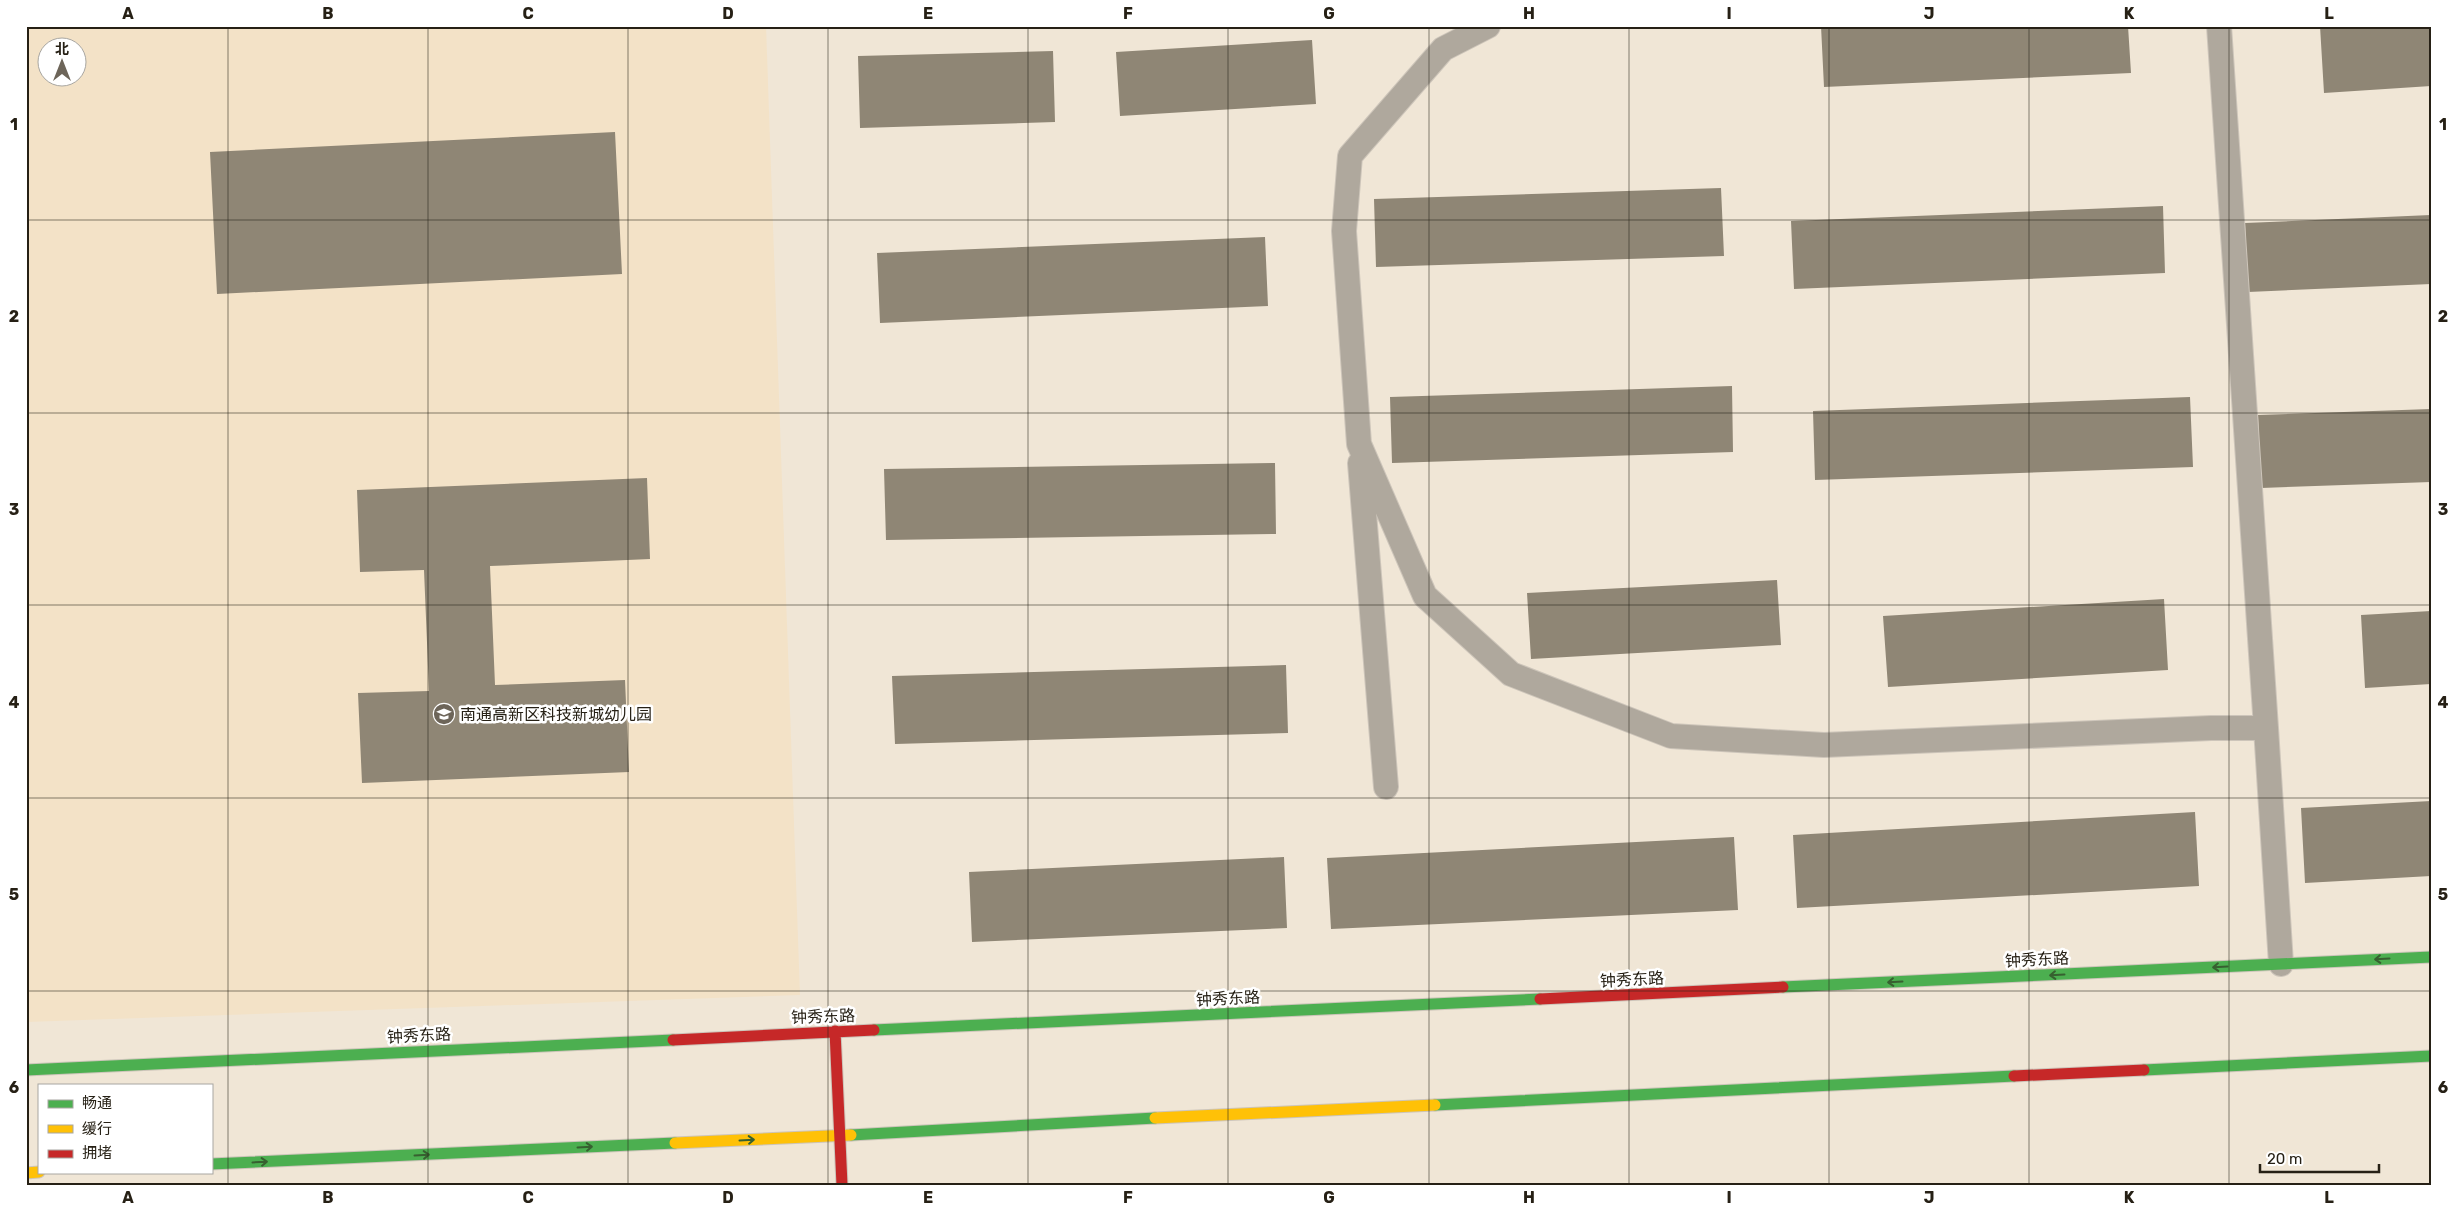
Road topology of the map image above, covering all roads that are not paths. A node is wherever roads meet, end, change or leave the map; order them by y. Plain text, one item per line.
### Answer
1 (1488, 26) edge
2 (2219, 26) edge
3 (1359, 444) junction
4 (2266, 728) junction
5 (1386, 787) dead end
6 (2431, 957) edge
7 (2281, 964) junction
8 (835, 1031) junction
9 (2431, 1056) edge
10 (26, 1070) edge
11 (840, 1136) junction
12 (212, 1164) edge
13 (842, 1185) edge

1 - 3 lane
2 - 4 lane
3 - 4 lane
3 - 5 lane
4 - 7 lane
6 -> 7 main road, 钟秀东路
7 -> 8 main road, 钟秀东路
8 - 10 main road, 钟秀东路
8 - 11 main road
9 - 11 main road
12 -> 11 main road
11 - 13 main road

